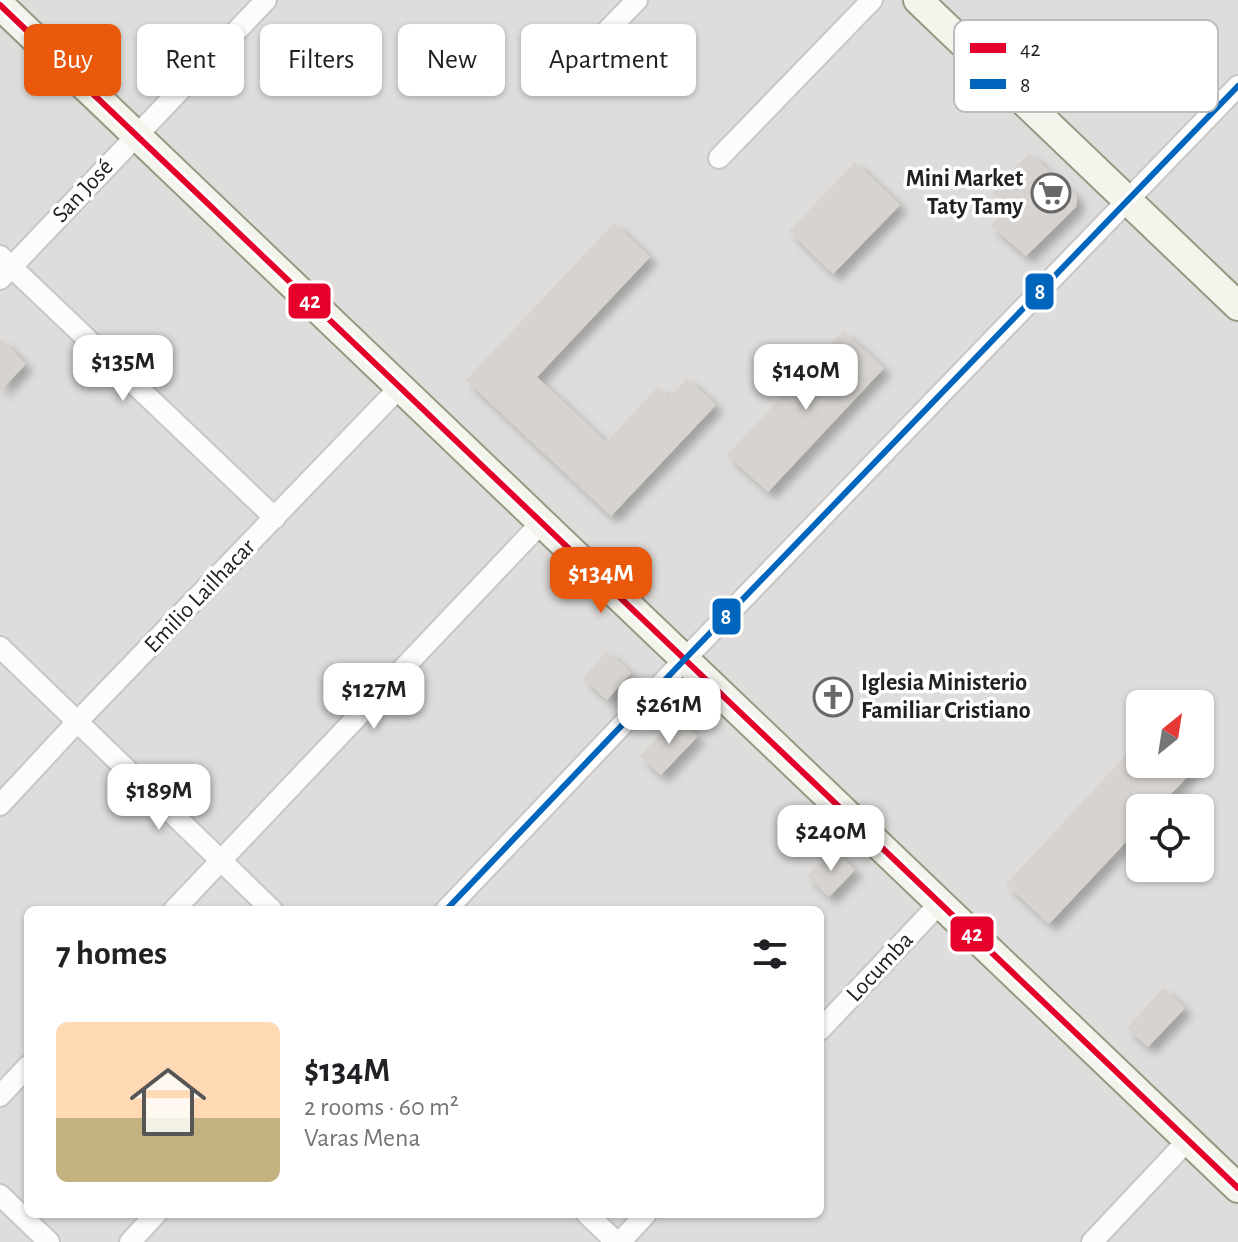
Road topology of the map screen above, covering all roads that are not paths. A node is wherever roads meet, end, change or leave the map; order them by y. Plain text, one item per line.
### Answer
1 (266, 0) edge
2 (637, 0) edge
3 (872, 0) edge
4 (918, 0) edge
5 (0, 5) edge
6 (614, 24) edge
7 (954, 35) edge
8 (1238, 86) edge
9 (1218, 107) edge
10 (1034, 112) edge
11 (1213, 112) edge
12 (136, 135) junction
13 (719, 158) dead end
14 (1127, 201) junction
15 (4, 267) edge
16 (1238, 306) edge
17 (400, 387) junction
18 (275, 518) junction
19 (542, 522) junction
20 (0, 647) edge
21 (685, 659) junction
22 (77, 722) junction
23 (0, 805) edge
24 (221, 861) junction
25 (940, 903) junction
26 (178, 906) edge
27 (268, 906) edge
28 (450, 906) edge
29 (824, 1026) edge
30 (24, 1070) edge
31 (0, 1096) edge
32 (1188, 1140) junction
33 (1238, 1188) edge
34 (0, 1195) edge
35 (152, 1218) edge
36 (591, 1218) edge
37 (642, 1218) edge
38 (49, 1242) edge
39 (130, 1242) edge
40 (618, 1242) edge
41 (1092, 1242) edge

1 - 12 street, San José
2 - 6 street
3 - 13 street
4 - 7 street
5 - 12 street
8 - 9 street
10 - 14 street
11 - 14 street
12 - 15 street, San José
12 - 17 street
14 - 16 street
14 - 21 street
15 - 18 street
17 - 18 street, Emilio Lailhacar
17 - 19 street
18 - 22 street, Emilio Lailhacar
19 - 21 street
19 - 24 street
20 - 22 street
21 - 25 street
21 - 28 street
22 - 23 street, Emilio Lailhacar
22 - 24 street
24 - 26 street
24 - 27 street
25 - 29 street, Locumba
25 - 32 street
30 - 31 street
32 - 33 street
32 - 41 street
34 - 38 street
35 - 39 street
36 - 40 street
37 - 40 street

